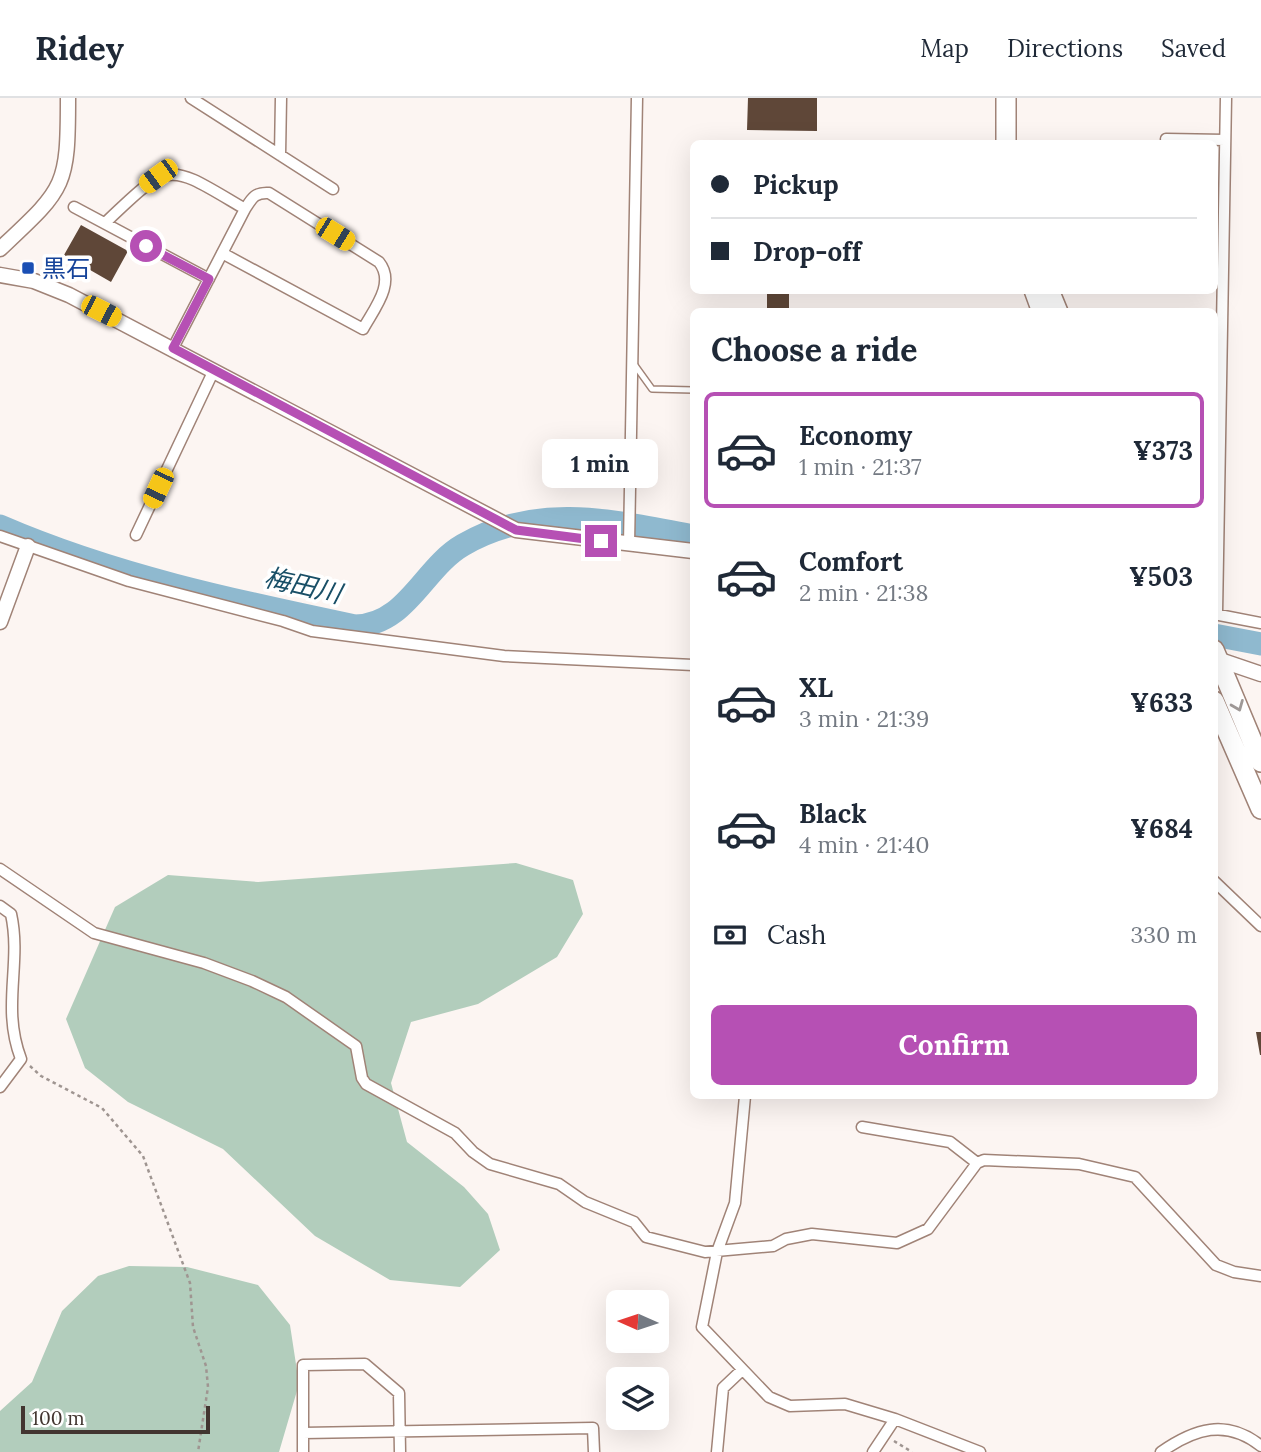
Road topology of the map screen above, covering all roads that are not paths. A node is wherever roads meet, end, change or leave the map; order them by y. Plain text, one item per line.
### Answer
1 (68, 98) edge
2 (191, 98) edge
3 (281, 98) edge
4 (637, 98) edge
5 (1006, 98) edge
6 (1018, 98) edge
7 (1226, 98) edge
8 (1166, 139) dead end
9 (1226, 139) junction
10 (1006, 140) edge
11 (1017, 140) edge
12 (280, 155) junction
13 (333, 189) dead end
14 (74, 207) dead end
15 (245, 209) junction
16 (105, 223) junction
17 (0, 249) edge
18 (222, 253) junction
19 (0, 275) edge
20 (209, 279) junction
21 (173, 348) junction
22 (632, 361) junction
23 (214, 370) junction
24 (690, 390) edge
25 (1218, 518) edge
26 (136, 535) dead end
27 (0, 536) edge
28 (629, 544) junction
29 (28, 546) junction
30 (690, 551) edge
31 (1218, 613) edge
32 (0, 622) edge
33 (1261, 623) edge
34 (1218, 657) edge
35 (1218, 661) edge
36 (690, 665) edge
37 (1261, 674) edge
38 (1218, 710) edge
39 (1261, 762) edge
40 (1261, 808) edge
41 (0, 869) edge
42 (1218, 885) edge
43 (0, 906) edge
44 (1261, 926) edge
45 (0, 1087) edge
46 (745, 1099) edge
47 (862, 1127) dead end
48 (977, 1163) junction
49 (717, 1252) junction
50 (1261, 1276) edge
51 (742, 1370) junction
52 (895, 1419) junction
53 (400, 1430) junction
54 (303, 1433) junction
55 (1261, 1446) edge
56 (303, 1452) edge
57 (400, 1452) edge
58 (594, 1452) edge
59 (717, 1452) edge
60 (873, 1452) edge
61 (980, 1452) edge
62 (1161, 1452) edge

1 - 17 street
2 - 12 street
3 - 12 street
4 - 22 street
5 - 10 highway
6 - 11 highway
7 - 9 street
8 - 9 street
9 - 25 street
12 - 13 street
14 - 16 street
15 - 16 street
15 - 18 street
15 - 18 street
16 - 20 street
18 - 20 street
19 - 21 street
20 - 21 street
21 - 23 street
22 - 24 lane
22 - 28 street
23 - 26 street
23 - 28 street
27 - 29 street
28 - 30 street
29 - 32 street
29 - 36 street
31 - 33 street
34 - 37 street
35 -> 39 highway
38 - 40 highway
41 - 49 street
42 - 44 street
43 - 45 street
46 - 49 street
47 - 48 street
48 - 49 street
48 - 50 street
49 - 51 street
51 - 52 street
51 - 59 street
52 - 60 street
52 - 61 street
53 - 54 street
53 - 54 street
53 - 57 street
53 - 58 street
54 - 56 street
55 - 62 street

